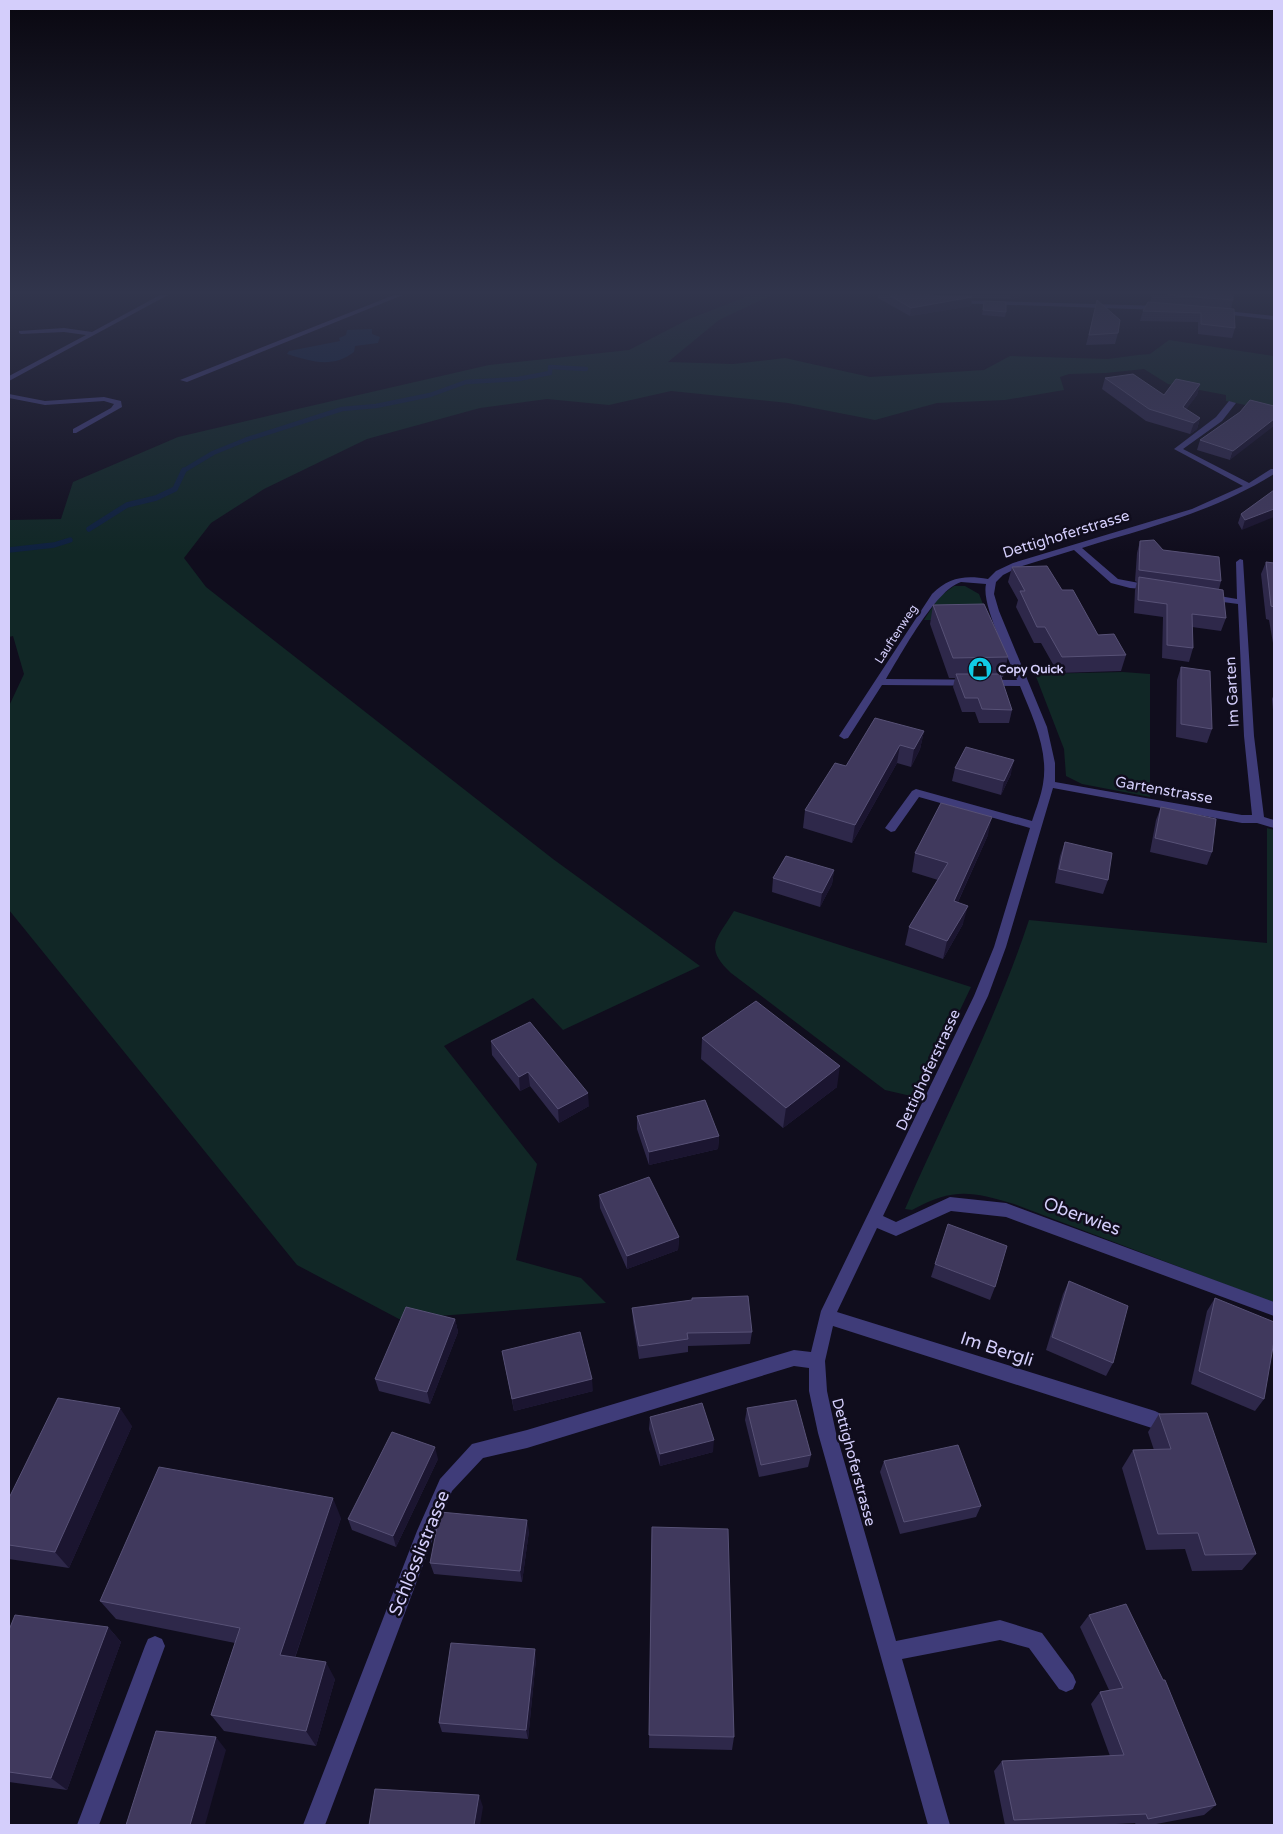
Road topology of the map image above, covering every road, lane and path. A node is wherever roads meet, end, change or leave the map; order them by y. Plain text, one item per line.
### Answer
1 (9, 396) edge
2 (1232, 403) dead end
3 (76, 431) dead end
4 (1274, 471) edge
5 (1244, 489) junction
6 (1075, 547) junction
7 (1240, 562) dead end
8 (990, 582) junction
9 (1163, 590) edge
10 (1202, 596) edge
11 (1242, 602) junction
12 (879, 682) junction
13 (1024, 683) junction
14 (844, 736) dead end
15 (1049, 784) junction
16 (1258, 819) junction
17 (1274, 824) edge
18 (1037, 826) junction
19 (891, 828) dead end
20 (875, 1220) junction
21 (1274, 1309) edge
22 (827, 1316) junction
23 (817, 1361) junction
24 (1155, 1420) dead end
25 (155, 1646) dead end
26 (889, 1652) junction
27 (1066, 1682) dead end
28 (88, 1825) edge
29 (314, 1825) edge
30 (939, 1825) edge

1 - 3 street
2 - 5 street
4 - 5 street, Dettighoferstrasse
5 - 6 street, Dettighoferstrasse
6 - 8 street, Dettighoferstrasse
6 - 9 street
7 - 11 street, Im Garten
8 - 12 street, Lauftenweg
8 - 13 street, Dettighoferstrasse
10 - 11 street
11 - 16 street, Im Garten
12 - 13 street
12 - 14 street, Lauftenweg
13 - 15 street, Dettighoferstrasse
15 - 16 street, Gartenstrasse
15 - 18 street, Dettighoferstrasse
16 - 17 street, Gartenstrasse
18 - 19 street
18 - 20 street, Dettighoferstrasse
20 - 21 street, Oberwies
20 - 22 street, Dettighoferstrasse
22 - 23 street, Dettighoferstrasse
22 - 24 street, Im Bergli
23 - 26 street, Dettighoferstrasse
23 - 29 street, Schlösslistrasse
25 - 28 street
26 - 27 street
26 - 30 street, Dettighoferstrasse

